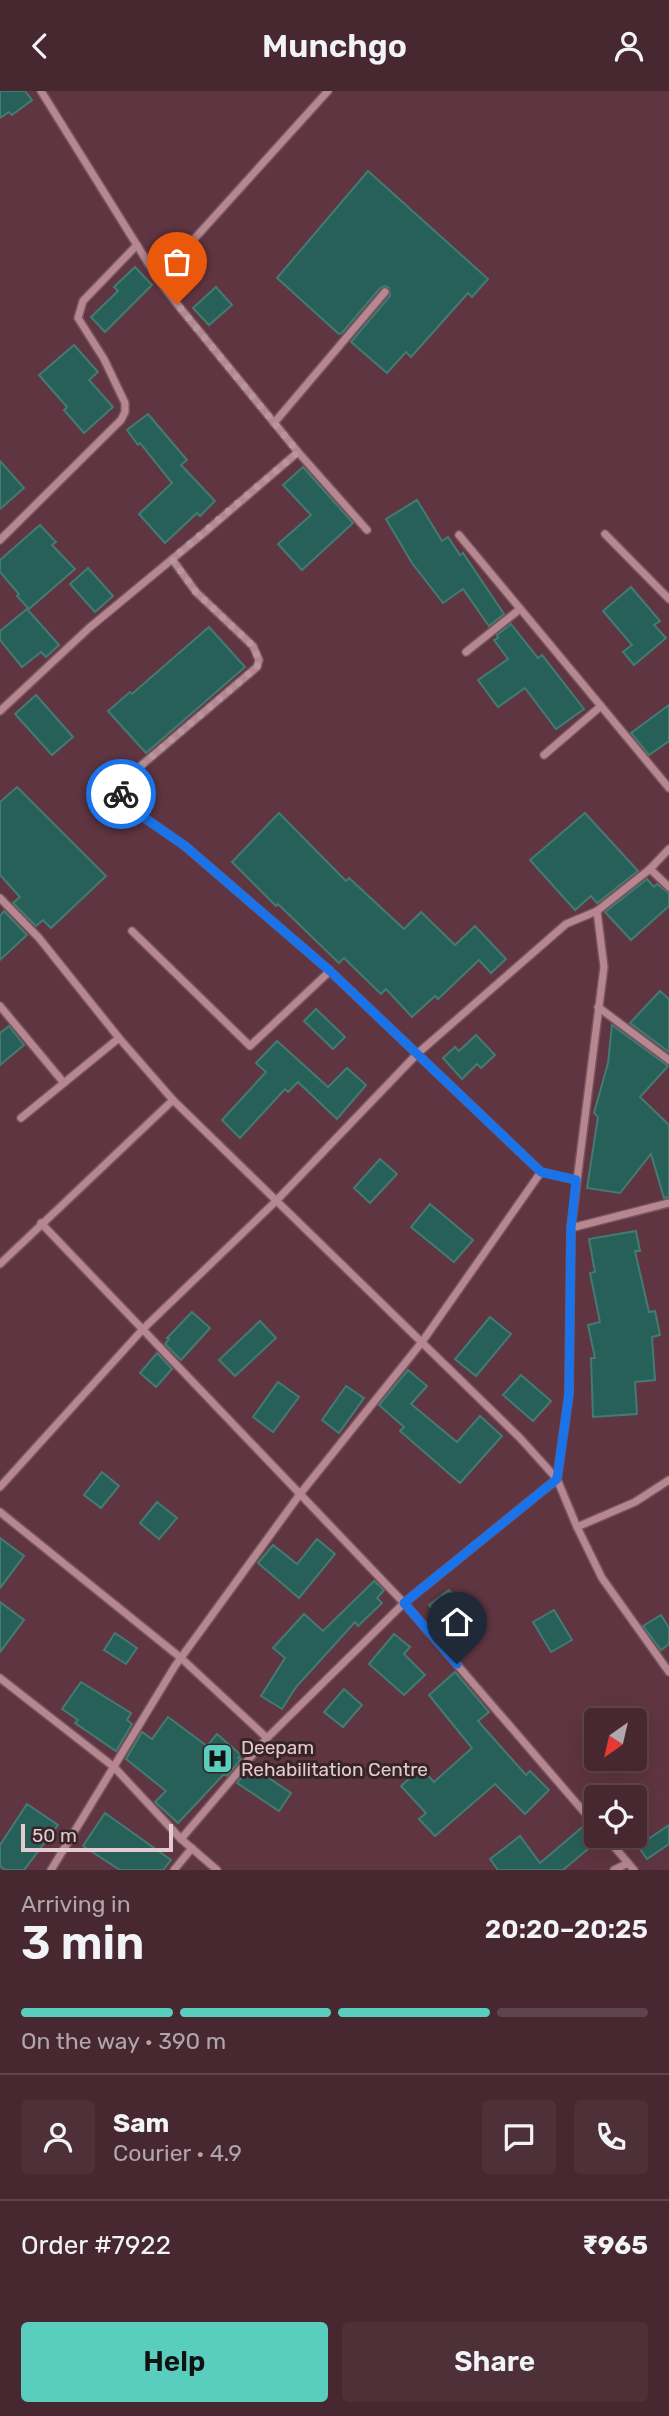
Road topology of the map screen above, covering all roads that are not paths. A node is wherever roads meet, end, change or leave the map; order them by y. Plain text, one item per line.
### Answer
1 (41, 91) edge
2 (328, 91) edge
3 (137, 245) junction
4 (159, 279) junction
5 (385, 292) dead end
6 (274, 423) junction
7 (298, 452) junction
8 (368, 530) dead end
9 (606, 534) dead end
10 (458, 535) dead end
11 (0, 540) edge
12 (172, 559) junction
13 (669, 599) edge
14 (520, 609) junction
15 (466, 652) dead end
16 (601, 706) junction
17 (0, 711) edge
18 (544, 754) dead end
19 (669, 788) edge
20 (669, 849) edge
21 (650, 869) junction
22 (669, 887) edge
23 (0, 898) edge
24 (597, 911) junction
25 (132, 931) dead end
26 (330, 971) junction
27 (0, 1006) edge
28 (598, 1007) junction
29 (119, 1038) junction
30 (416, 1054) junction
31 (669, 1060) edge
32 (64, 1083) junction
33 (173, 1100) junction
34 (21, 1118) dead end
35 (541, 1172) junction
36 (576, 1180) junction
37 (276, 1201) junction
38 (669, 1203) edge
39 (41, 1223) junction
40 (571, 1228) junction
41 (0, 1264) edge
42 (143, 1329) junction
43 (422, 1342) junction
44 (557, 1479) junction
45 (669, 1480) edge
46 (0, 1487) edge
47 (300, 1494) junction
48 (0, 1512) edge
49 (577, 1527) junction
50 (404, 1603) junction
51 (181, 1658) junction
52 (669, 1672) edge
53 (0, 1678) edge
54 (267, 1738) junction
55 (114, 1767) junction
56 (584, 1812) edge
57 (181, 1839) junction
58 (192, 1848) junction
59 (615, 1848) edge
60 (628, 1863) junction
61 (51, 1870) edge
62 (174, 1870) edge
63 (217, 1870) edge
64 (614, 1870) edge
65 (634, 1870) edge

1 - 3 street
2 - 4 street
3 - 4 street
3 - 11 street
4 - 6 street
5 - 6 street
6 - 7 street
7 - 8 street
7 - 12 street
9 - 13 street
10 - 14 street
12 - 17 street
12 - 26 street
14 - 15 street
14 - 16 street
16 - 18 street
16 - 19 street
20 - 21 street
21 - 22 street
21 - 24 street
23 - 29 street
24 - 28 street
24 - 30 street
25 - 26 street
26 - 30 street
27 - 32 street
28 - 31 street
28 - 36 street
29 - 32 street
29 - 33 street
30 - 35 street
30 - 37 street
32 - 34 street
33 - 37 street
33 - 39 street
35 - 36 street
35 - 43 street
36 - 40 street
37 - 42 street
37 - 43 street
38 - 40 street
39 - 41 street
39 - 42 street
40 - 44 street
42 - 46 street
42 - 47 street
43 - 44 street
43 - 47 street
44 - 49 street
44 - 50 street
45 - 49 street
47 - 50 street
47 - 51 street
48 - 51 street
49 - 52 street
50 - 54 street
50 - 56 street
51 - 54 street
51 - 55 street
53 - 55 street
54 - 57 street
55 - 57 street
55 - 61 street
57 - 58 street
58 - 62 street
58 - 63 street
59 - 60 street
60 - 64 street
60 - 65 street

